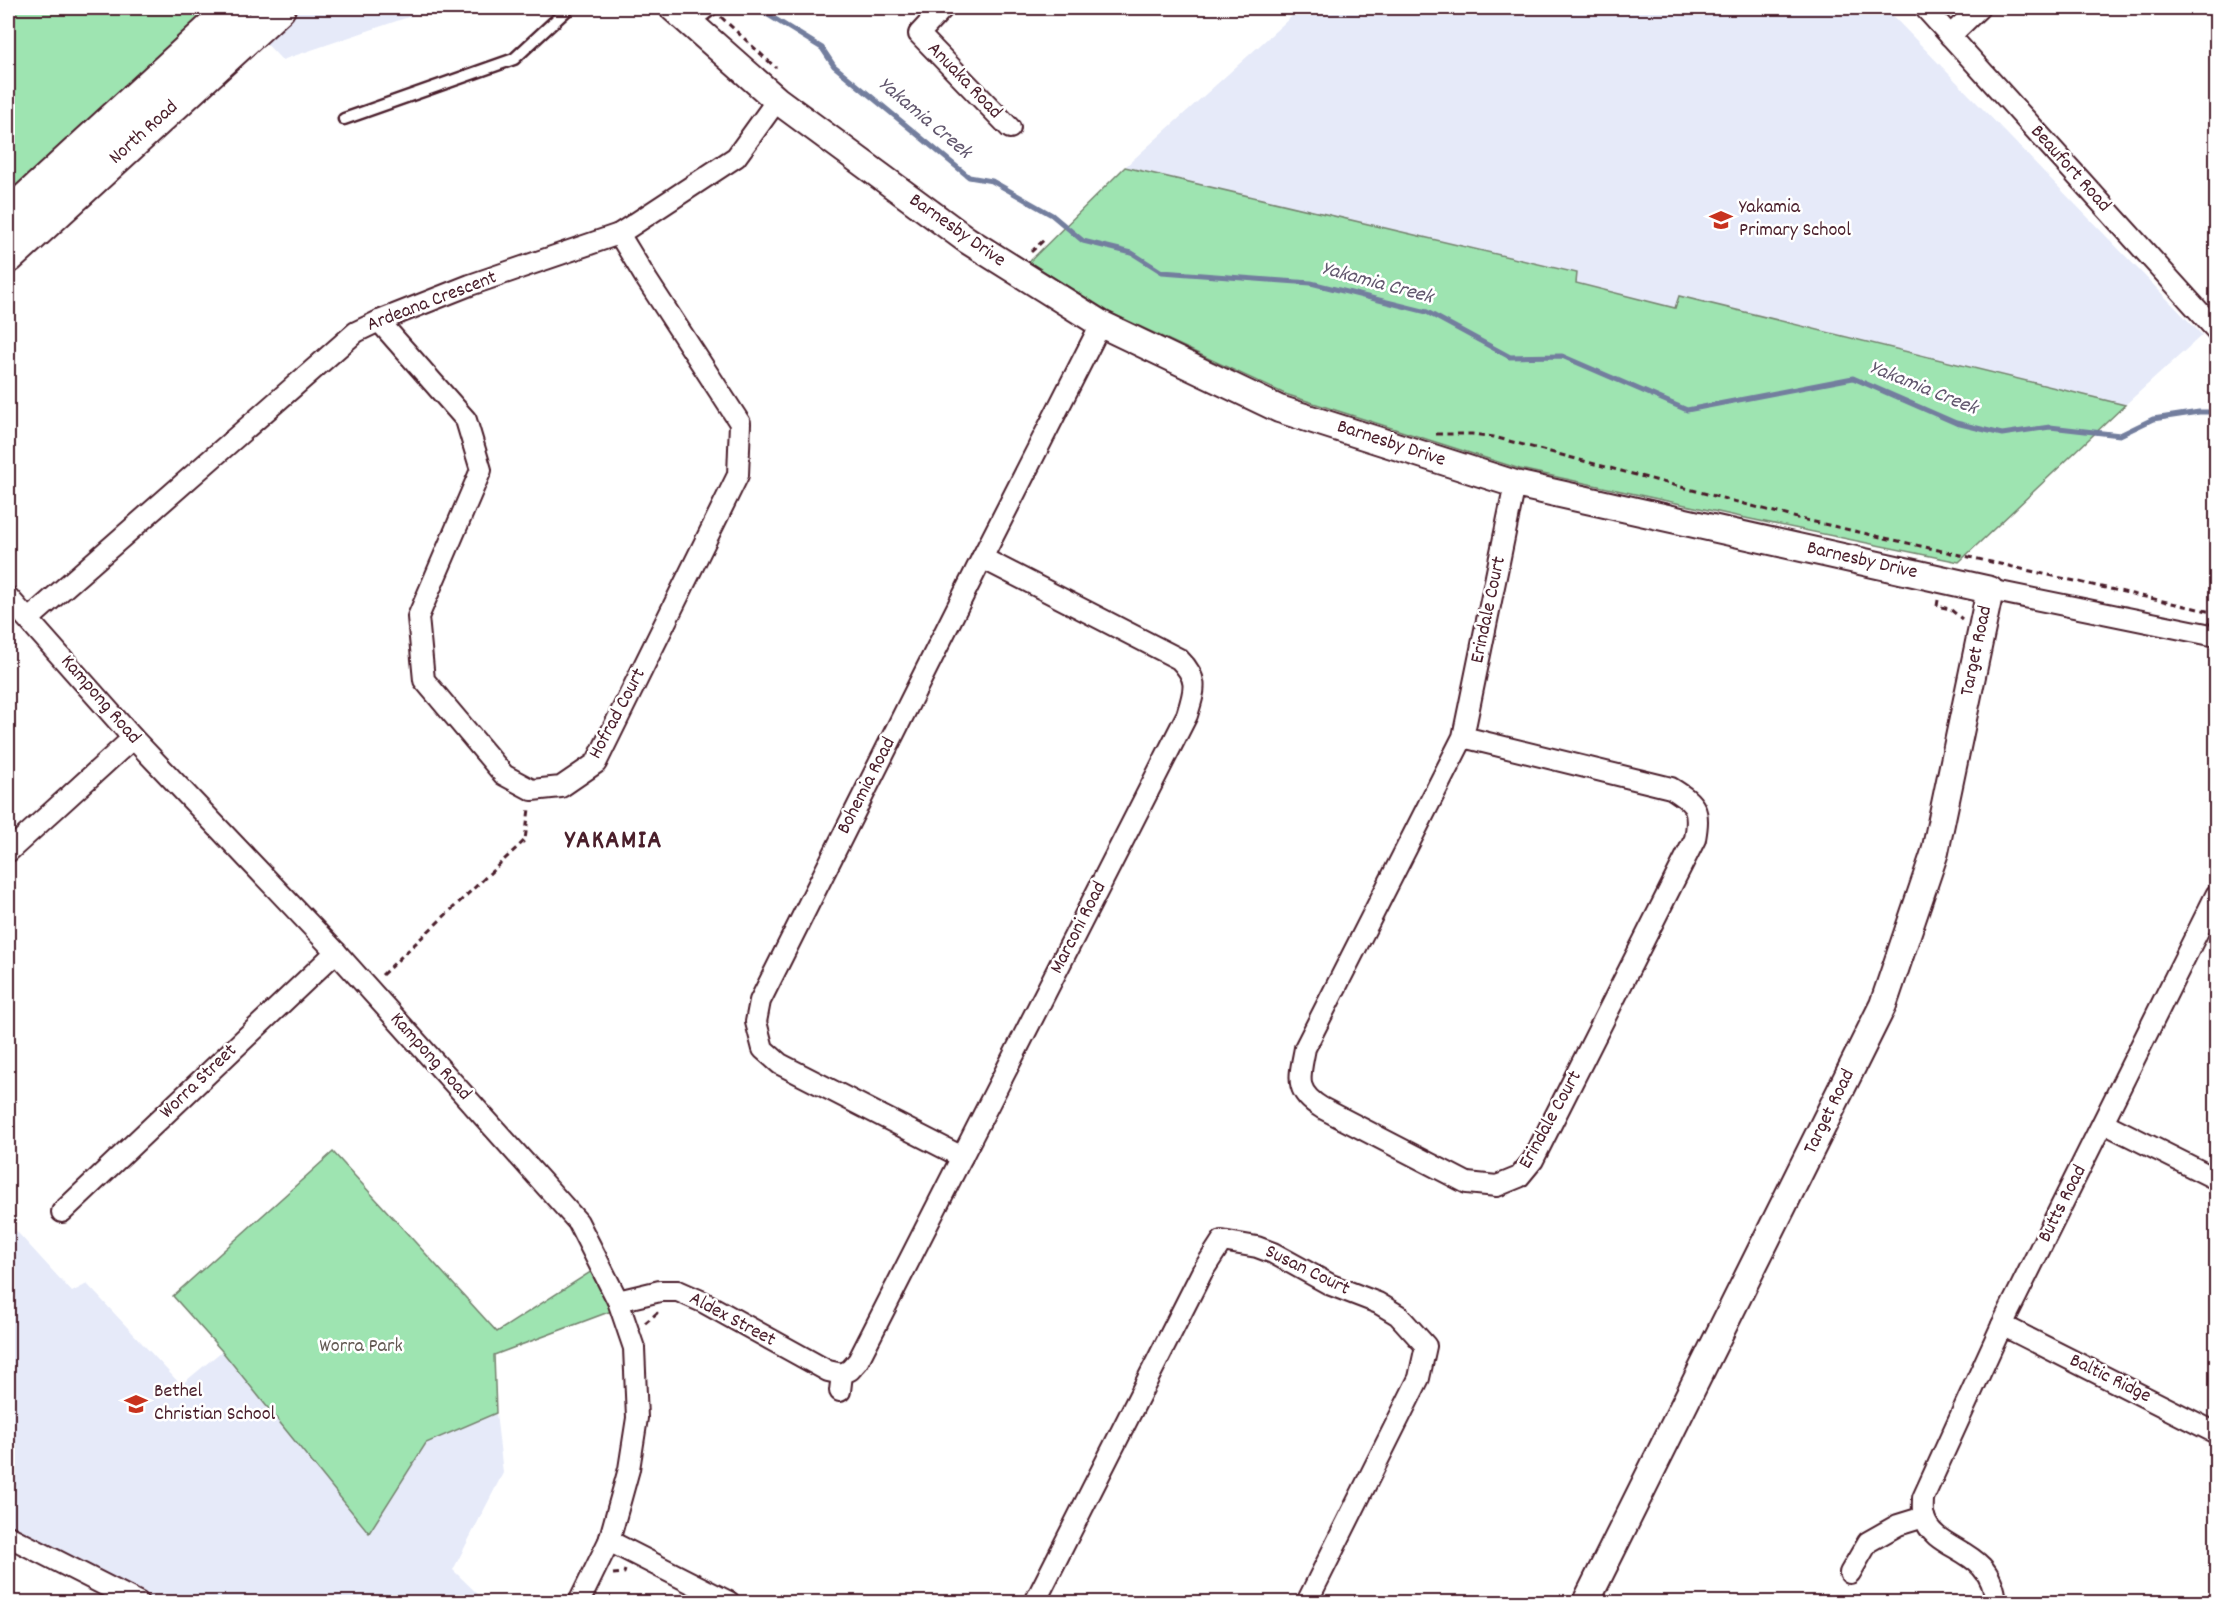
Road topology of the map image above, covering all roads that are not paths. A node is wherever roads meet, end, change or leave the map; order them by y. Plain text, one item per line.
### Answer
1 (234, 8) edge
2 (279, 8) edge
3 (569, 8) edge
4 (713, 8) edge
5 (943, 8) edge
6 (1925, 8) edge
7 (1979, 8) edge
8 (682, 16) edge
9 (1950, 36) junction
10 (777, 100) junction
11 (344, 119) dead end
12 (1010, 128) dead end
13 (8, 216) edge
14 (620, 234) junction
15 (8, 257) edge
16 (379, 321) junction
17 (1101, 324) junction
18 (2217, 330) edge
19 (1515, 484) junction
20 (981, 558) junction
21 (1990, 590) junction
22 (8, 597) edge
23 (29, 619) junction
24 (2217, 636) edge
25 (1463, 737) junction
26 (133, 738) junction
27 (8, 852) edge
28 (2217, 895) edge
29 (336, 952) junction
30 (2104, 1123) junction
31 (962, 1157) junction
32 (2217, 1179) edge
33 (62, 1212) dead end
34 (618, 1301) junction
35 (2002, 1326) junction
36 (841, 1382) joint
37 (2217, 1433) edge
38 (1924, 1517) junction
39 (8, 1536) edge
40 (609, 1541) junction
41 (1850, 1573) dead end
42 (138, 1602) edge
43 (579, 1602) edge
44 (729, 1602) edge
45 (1035, 1602) edge
46 (1307, 1602) edge
47 (1586, 1602) edge
48 (1996, 1602) edge

1 - 13 main road, North Road
2 - 15 main road, North Road
3 - 11 lane
4 - 8 lane
5 - 12 street, Anuaka Road
6 - 9 street, Beaufort Road
7 - 9 street
8 - 10 street, Barnesby Drive
9 - 18 street, Beaufort Road
10 - 14 street, Ardeana Crescent
10 - 17 street, Barnesby Drive
14 - 16 street, Ardeana Crescent
14 - 16 street, Hofrad Court
16 - 23 street, Ardeana Crescent
17 - 19 street, Barnesby Drive
17 - 20 street, Bohemia Road
19 - 21 street, Barnesby Drive
19 - 25 street, Erindale Court
20 - 31 street, Bohemia Road
20 - 31 street, Marconi Road
21 - 24 street, Barnesby Drive
21 - 47 street, Target Road
22 - 23 street, Kampong Road
23 - 26 street, Kampong Road
25 - 25 street, Erindale Court
26 - 27 street
26 - 29 street, Kampong Road
28 - 30 street, Butts Road
29 - 33 street, Worra Street
29 - 34 street, Kampong Road
30 - 32 street
30 - 35 street, Butts Road
31 - 36 street, Marconi Road
34 - 36 street, Aldex Street
34 - 40 street, Kampong Road
35 - 37 street, Baltic Ridge
35 - 38 street, Butts Road
38 - 41 street
38 - 48 street
39 - 42 street
40 - 43 street, Kampong Road
40 - 44 street
45 - 46 street, Susan Court

